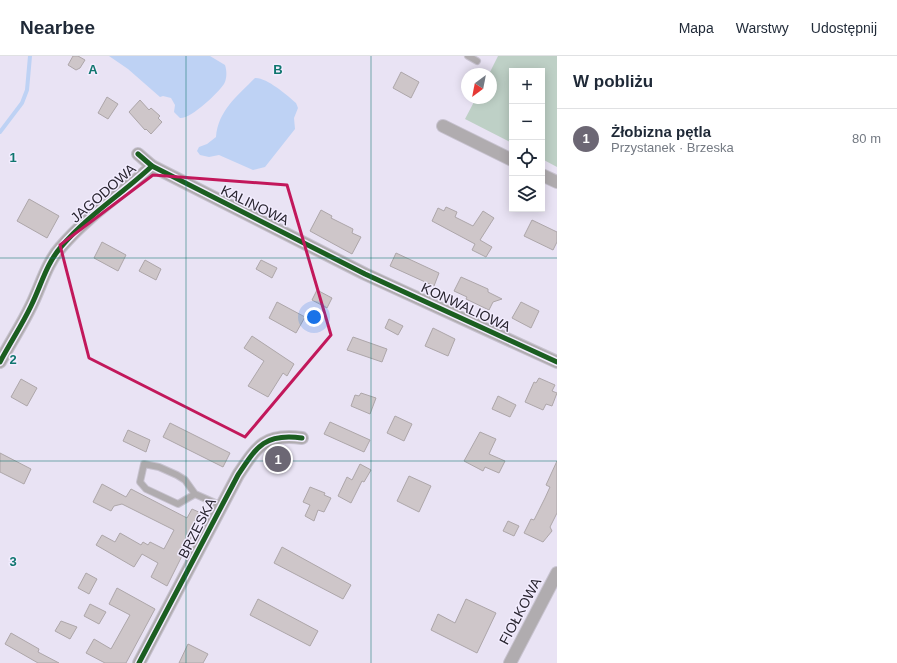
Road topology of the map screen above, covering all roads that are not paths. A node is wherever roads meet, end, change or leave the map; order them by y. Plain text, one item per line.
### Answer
1 (468, 56) edge
2 (477, 61) dead end
3 (443, 126) dead end
4 (138, 154) dead end
5 (509, 159) edge
6 (152, 166) junction
7 (544, 176) edge
8 (557, 182) edge
9 (365, 274) joint
10 (0, 362) edge
11 (557, 362) edge
12 (302, 438) dead end
13 (195, 494) junction
14 (222, 506) junction
15 (557, 573) edge
16 (139, 663) edge
17 (510, 663) edge

1 - 2 lane
3 - 5 street
4 - 6 street, KALINOWA
6 - 9 street, KALINOWA
6 - 10 street, JAGODOWA
7 - 8 street
9 - 11 street, KONWALIOWA
12 - 14 street, BRZESKA
13 - 13 lane
13 - 14 lane
14 - 16 street, BRZESKA
15 - 17 street, FIOŁKOWA

